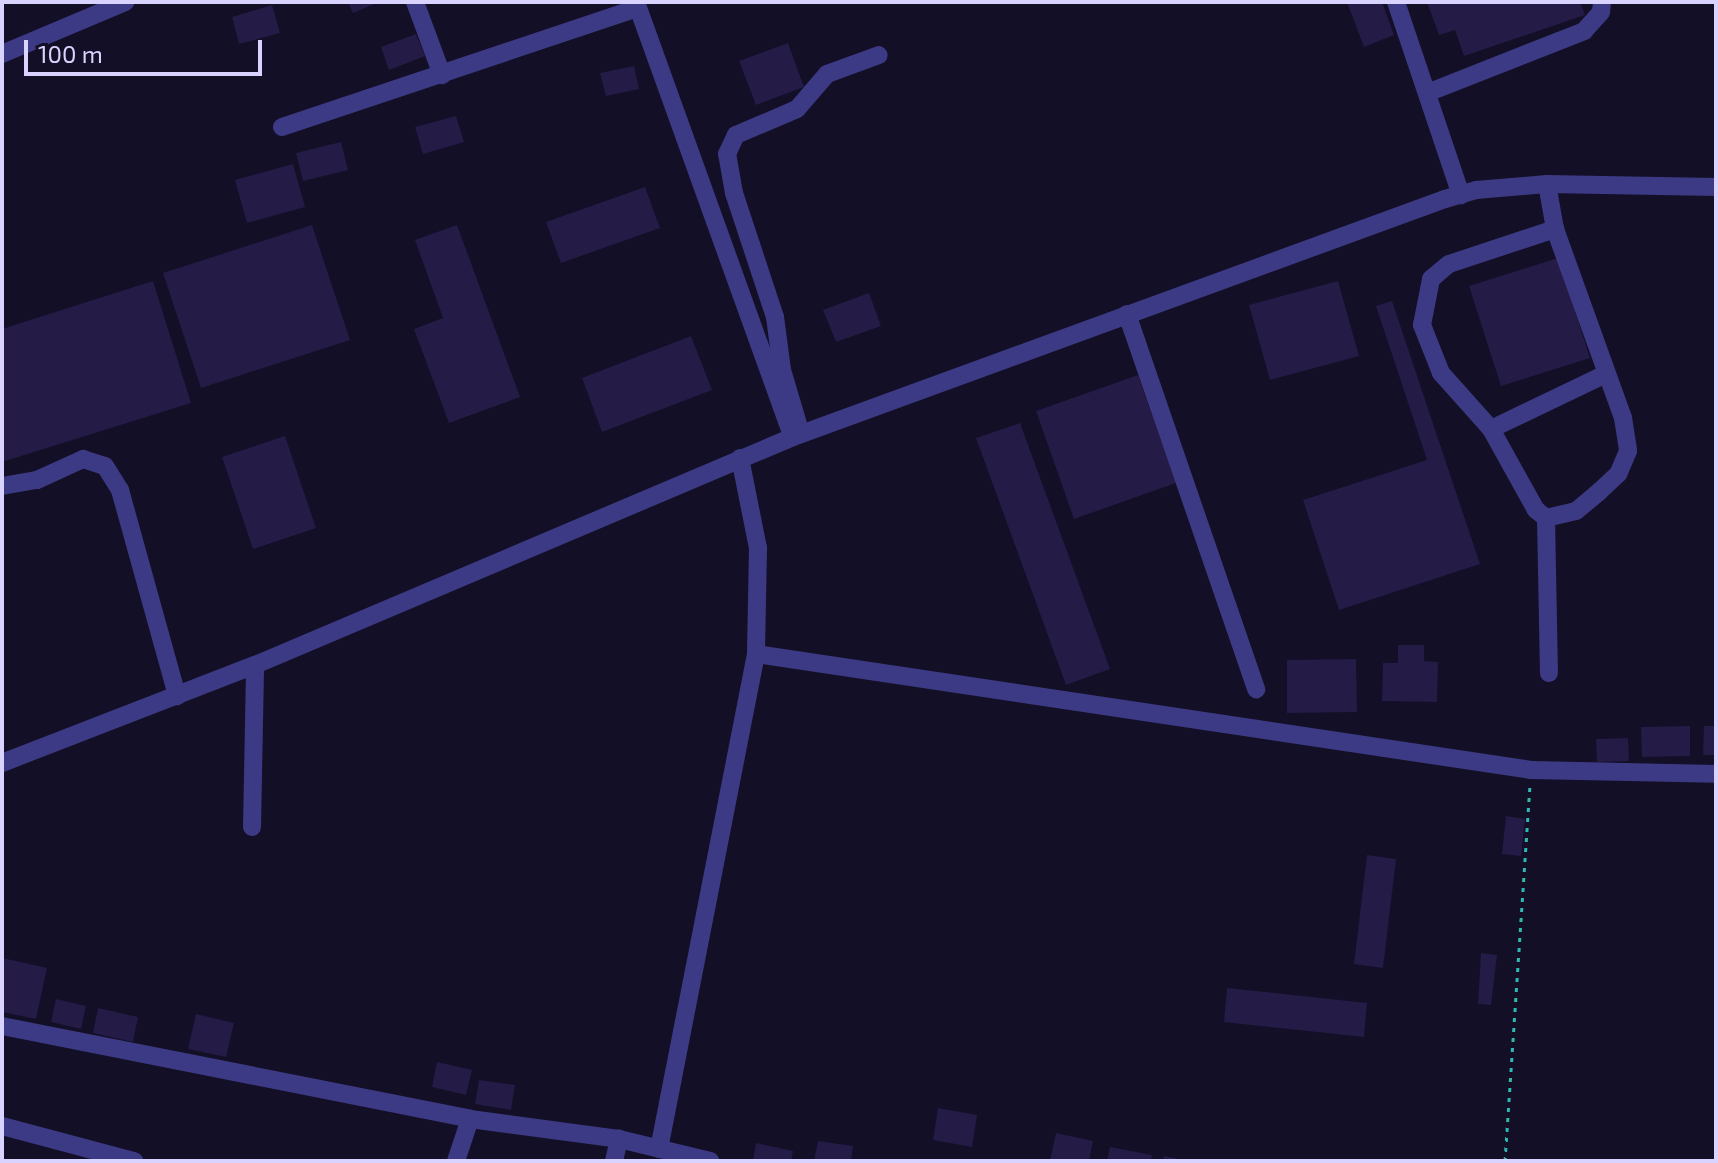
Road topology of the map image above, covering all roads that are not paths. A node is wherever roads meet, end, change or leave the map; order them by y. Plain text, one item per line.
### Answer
1 (125, 2) edge
2 (415, 2) edge
3 (1396, 2) edge
4 (1602, 2) edge
5 (637, 5) edge
6 (2, 54) edge
7 (879, 55) dead end
8 (442, 75) junction
9 (1427, 93) junction
10 (282, 127) dead end
11 (1547, 184) junction
12 (1716, 187) edge
13 (1461, 195) junction
14 (1555, 229) junction
15 (1127, 314) junction
16 (1606, 374) junction
17 (1491, 429) junction
18 (797, 435) junction
19 (740, 458) junction
20 (2, 486) edge
21 (1546, 518) junction
22 (756, 654) junction
23 (255, 665) junction
24 (1549, 673) dead end
25 (1256, 689) dead end
26 (177, 696) junction
27 (2, 763) edge
28 (1716, 774) edge
29 (252, 827) dead end
30 (2, 1026) edge
31 (470, 1119) junction
32 (2, 1126) edge
33 (619, 1139) junction
34 (659, 1149) junction
35 (134, 1161) edge
36 (456, 1161) edge
37 (614, 1161) edge
38 (710, 1161) edge

1 - 6 street
2 - 8 street
3 - 9 street
4 - 9 street
5 - 8 street
5 - 18 street
7 - 18 street
8 - 10 street
9 - 13 street
11 - 12 street
11 - 13 street
11 - 14 street
13 - 15 street
14 - 16 street
14 - 17 street
15 - 18 street
15 - 25 street
16 - 17 street
16 - 21 street
17 - 21 street
18 - 19 street
19 - 22 street
19 - 23 street
20 - 26 street
21 - 24 street
22 - 28 street
22 - 34 street
23 - 26 street
23 - 29 street
26 - 27 street
30 - 31 street
31 - 33 street
31 - 36 street
32 - 35 street
33 - 34 street
33 - 37 street
34 - 38 street

